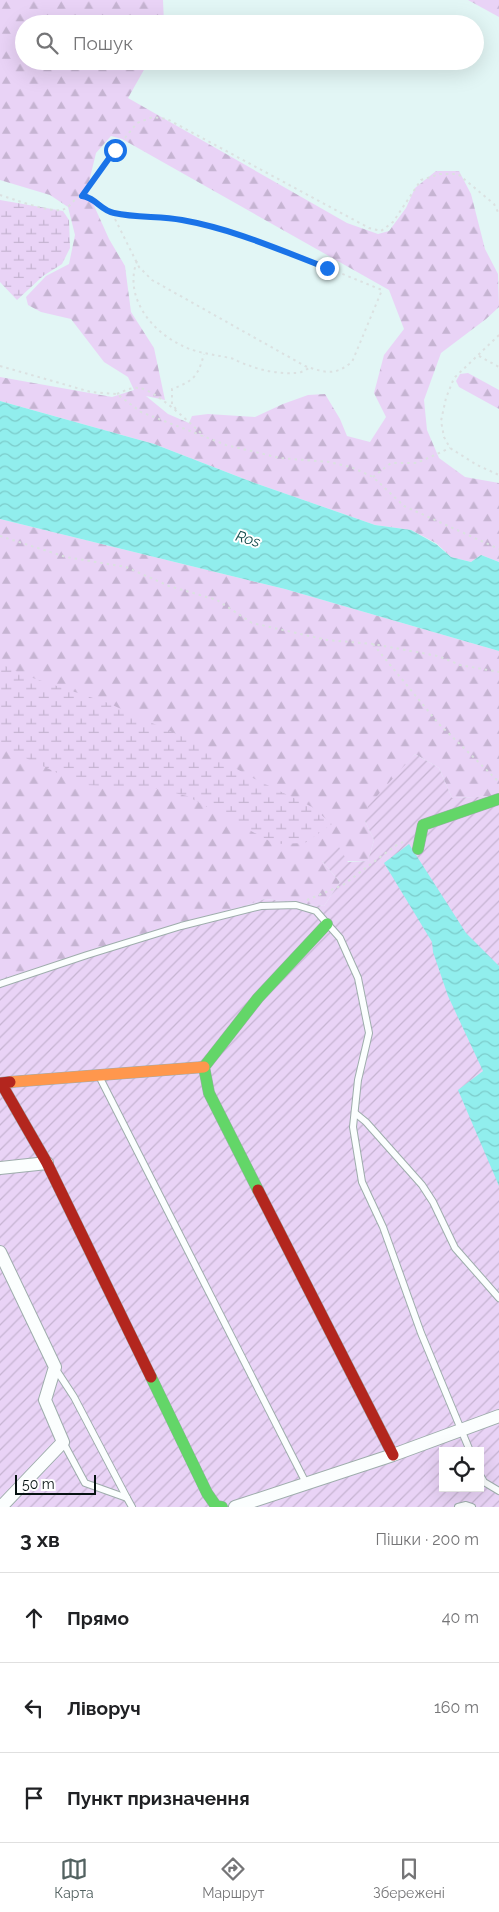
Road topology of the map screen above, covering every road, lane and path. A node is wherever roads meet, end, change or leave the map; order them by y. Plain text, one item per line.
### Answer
1 (0, 195) edge
2 (82, 196) junction
3 (112, 213) junction
4 (499, 214) edge
5 (137, 261) junction
6 (499, 335) edge
7 (204, 354) junction
8 (478, 356) junction
9 (0, 366) edge
10 (499, 367) edge
11 (310, 368) junction
12 (117, 394) junction
13 (177, 411) junction
14 (206, 438) junction
15 (450, 448) junction
16 (499, 474) edge
17 (373, 477) junction
18 (0, 536) edge
19 (499, 549) edge
20 (373, 644) junction
21 (499, 672) edge
22 (499, 782) edge
23 (499, 799) edge
24 (421, 834) junction
25 (418, 849) dead end
26 (296, 905) junction
27 (326, 924) junction
28 (0, 984) edge
29 (204, 1067) junction
30 (98, 1075) junction
31 (0, 1082) edge
32 (355, 1113) junction
33 (47, 1162) junction
34 (0, 1168) edge
35 (0, 1252) edge
36 (499, 1298) edge
37 (55, 1367) junction
38 (499, 1416) edge
39 (462, 1429) junction
40 (63, 1442) junction
41 (469, 1447) edge
42 (393, 1455) junction
43 (484, 1482) edge
44 (306, 1483) junction
45 (499, 1491) edge
46 (127, 1498) junction
47 (1, 1507) edge
48 (132, 1507) edge
49 (222, 1507) edge
50 (235, 1507) edge
51 (458, 1507) edge
52 (472, 1507) edge

1 - 2 path
2 - 3 path
2 - 4 path
3 - 5 path
3 - 11 path
5 - 7 path
5 - 11 path
6 - 8 path
7 - 11 path
7 - 13 path
8 - 10 path
8 - 15 path
9 - 12 path
12 - 13 path
12 - 14 path
13 - 14 path
14 - 17 path
15 - 16 path
15 - 17 path
17 - 19 path
18 - 20 path
20 - 21 path
20 - 22 path
23 - 24 street
24 - 25 street
24 - 26 path
26 - 27 lane
26 - 28 lane
27 - 29 street
27 - 32 lane
29 - 30 street
29 - 42 street
30 - 31 street
30 - 44 lane
31 - 33 street
32 - 36 lane
32 - 39 lane
33 - 34 street
33 - 49 street
35 - 37 street
37 - 40 street
37 - 46 lane
38 - 39 street
39 - 41 lane
39 - 42 street
40 - 46 lane
40 - 47 street
42 - 44 street
43 - 45 lane
44 - 50 street
46 - 48 lane
51 - 52 lane

